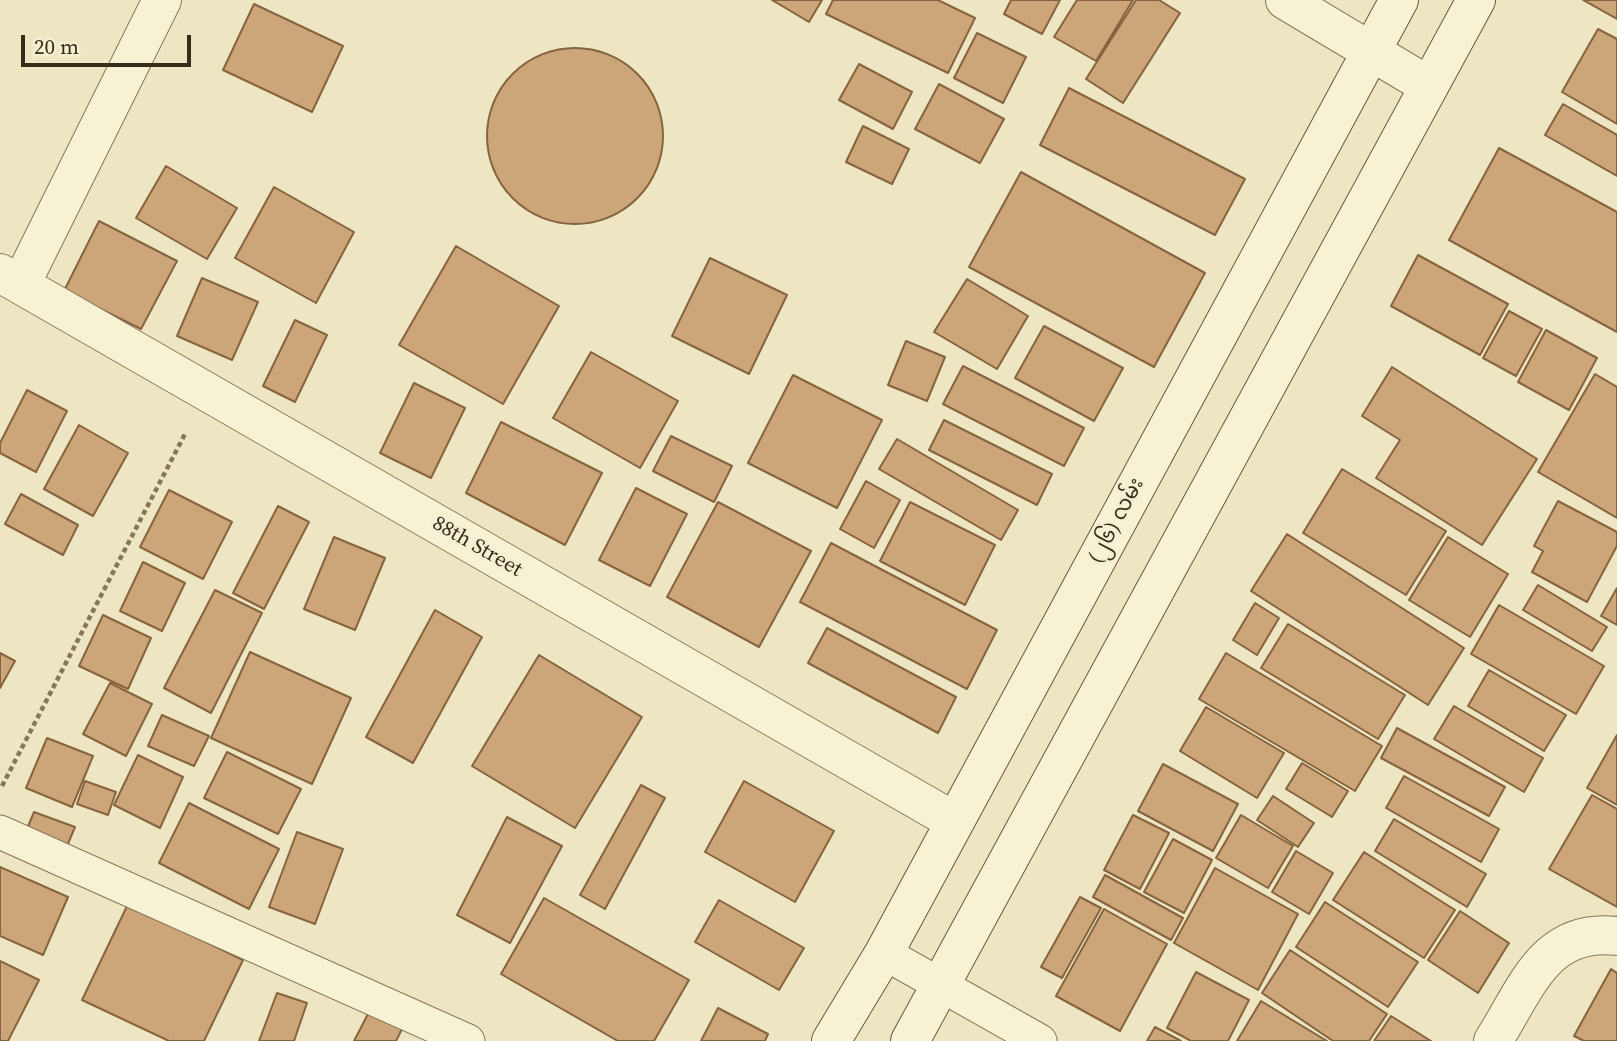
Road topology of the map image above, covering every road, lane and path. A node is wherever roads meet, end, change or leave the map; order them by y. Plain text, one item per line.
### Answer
1 (162, 0) edge
2 (1286, 0) edge
3 (1399, 0) edge
4 (1476, 0) edge
5 (1370, 54) junction
6 (1429, 86) junction
7 (10, 278) edge
8 (206, 392) junction
9 (0, 790) edge
10 (954, 821) junction
11 (0, 831) edge
12 (1617, 936) edge
13 (884, 953) junction
14 (943, 986) junction
15 (468, 1041) edge
16 (831, 1041) edge
17 (910, 1041) edge
18 (1040, 1041) edge
19 (1493, 1041) edge

1 - 7 main road
2 - 5 main road
3 - 5 main road, (၂၆) လမ်း
4 - 6 main road
5 - 6 main road
5 - 10 main road, (၂၆) လမ်း
6 - 14 main road
7 - 8 main road, 88th Street
8 - 9 path
8 - 10 main road, 88th Street
10 - 13 main road, (၂၆) လမ်း
11 - 15 lane
12 - 19 main road
13 - 14 lane
13 - 16 main road, (၂၆) လမ်း
14 - 17 main road
14 - 18 lane

